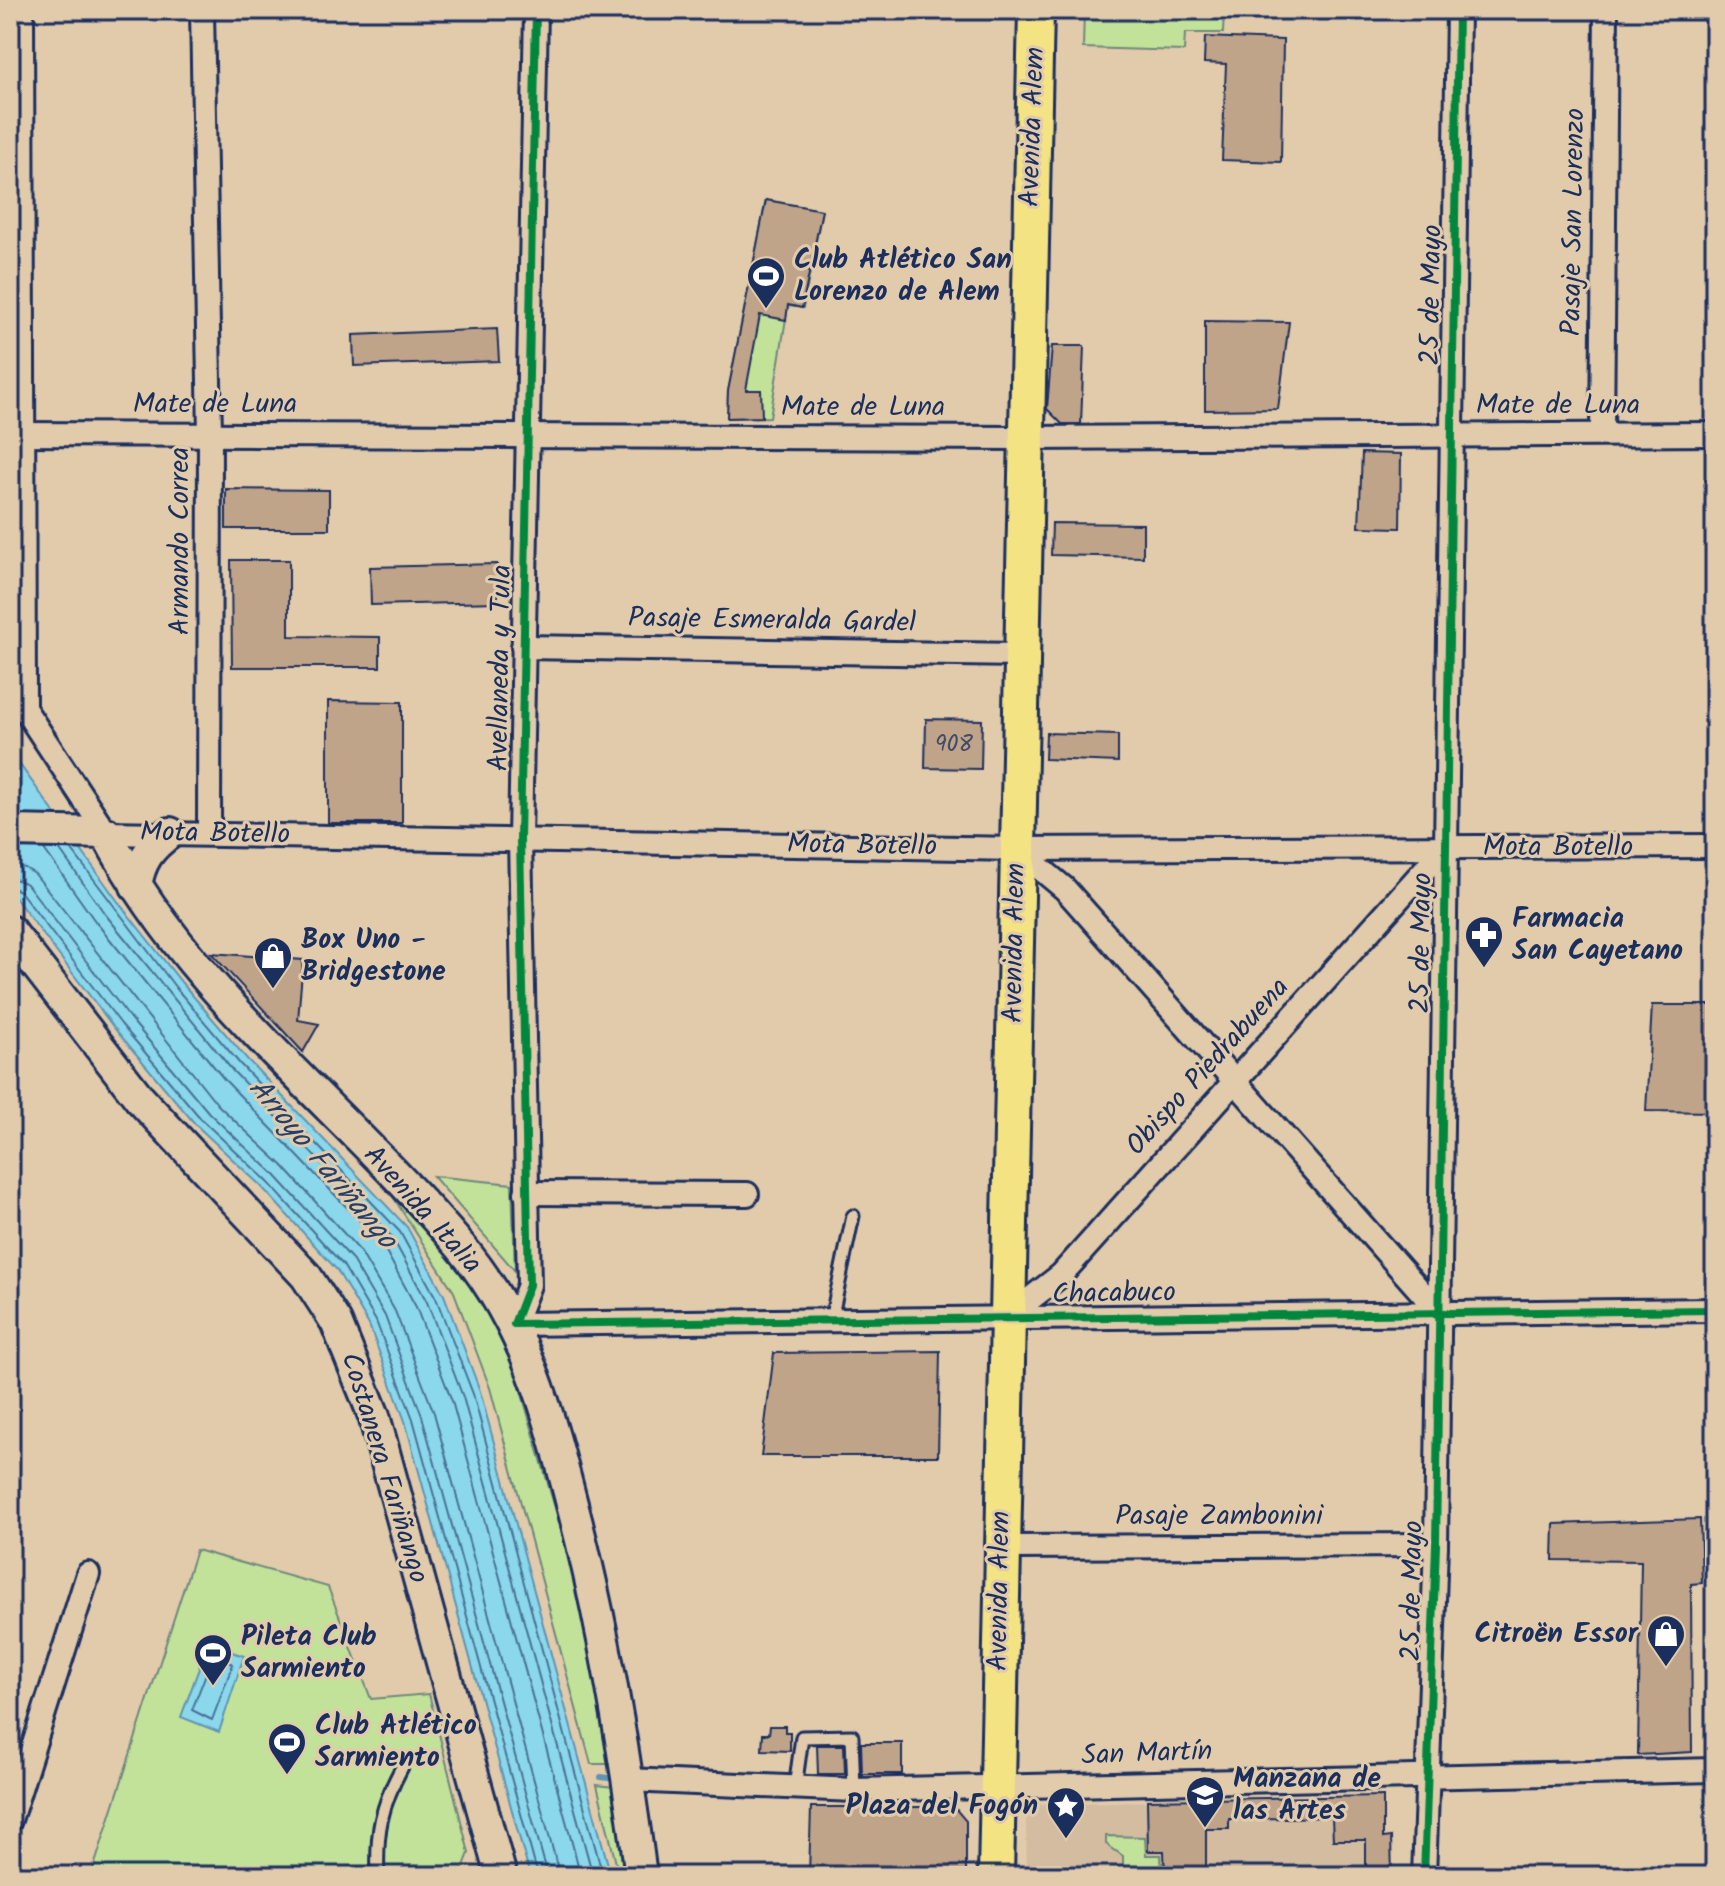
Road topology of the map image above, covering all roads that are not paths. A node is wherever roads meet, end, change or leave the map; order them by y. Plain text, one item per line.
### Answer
1 (22, 10) edge
2 (202, 10) edge
3 (536, 10) edge
4 (1036, 10) edge
5 (1458, 10) edge
6 (1606, 10) edge
7 (18, 434) edge
8 (210, 434) junction
9 (1602, 434) junction
10 (1715, 434) edge
11 (1452, 435) junction
12 (528, 436) junction
13 (1024, 438) junction
14 (523, 647) junction
15 (1020, 655) junction
16 (10, 687) edge
17 (24, 707) junction
18 (10, 831) edge
19 (93, 832) junction
20 (170, 833) junction
21 (209, 833) junction
22 (520, 839) junction
23 (1715, 846) edge
24 (1445, 847) junction
25 (1017, 849) junction
26 (136, 886) junction
27 (10, 931) edge
28 (1236, 1081) junction
29 (526, 1193) junction
30 (747, 1194) dead end
31 (853, 1216) dead end
32 (1715, 1310) edge
33 (1439, 1312) junction
34 (1007, 1317) junction
35 (831, 1320) junction
36 (514, 1324) junction
37 (1436, 1545) junction
38 (1001, 1547) junction
39 (88, 1574) dead end
40 (402, 1767) dead end
41 (1715, 1770) edge
42 (1431, 1776) junction
43 (628, 1780) junction
44 (16, 1783) edge
45 (795, 1788) junction
46 (996, 1789) junction
47 (854, 1790) junction
48 (10, 1820) edge
49 (378, 1876) edge
50 (501, 1876) edge
51 (641, 1876) edge
52 (996, 1876) edge
53 (1424, 1876) edge

1 - 7 street
2 - 8 street, Armando Correa
3 - 12 street, Avellaneda y Tula
4 - 13 main road, Avenida Alem
5 - 11 street, 25 de Mayo
6 - 9 street, Pasaje San Lorenzo
7 - 8 street, Mate de Luna
7 - 17 street
8 - 12 street, Mate de Luna
8 - 21 street, Armando Correa
9 - 10 street, Mate de Luna
9 - 11 street, Mate de Luna
11 - 13 street, Mate de Luna
11 - 24 street, 25 de Mayo
12 - 13 street, Mate de Luna
12 - 14 street, Avellaneda y Tula
13 - 15 main road, Avenida Alem
14 - 15 street, Pasaje Esmeralda Gardel
14 - 22 street, Avellaneda y Tula
15 - 25 main road, Avenida Alem
16 - 17 street, Avenida Italia
17 - 19 street, Avenida Italia
18 - 19 street, Mota Botello
19 - 20 street, Mota Botello
19 - 26 street, Avenida Italia
20 - 21 street, Mota Botello
20 - 26 street
21 - 22 street, Mota Botello
22 - 25 street, Mota Botello
22 - 29 street, Avellaneda y Tula
23 - 24 street, Mota Botello
24 - 25 street, Mota Botello
24 - 28 street, Obispo Piedrabuena
24 - 33 street, 25 de Mayo
25 - 28 street
25 - 34 main road, Avenida Alem
26 - 36 street, Avenida Italia
27 - 50 street, Costanera Fariñango
28 - 33 street
28 - 34 street, Obispo Piedrabuena
29 - 30 street
29 - 36 street, Avellaneda y Tula
31 - 35 lane
32 - 33 street, Chacabuco
33 - 34 street, Chacabuco
33 - 37 street, 25 de Mayo
34 - 35 street, Chacabuco
34 - 38 main road, Avenida Alem
35 - 36 street, Chacabuco
36 - 43 street, Avenida Italia
37 - 38 street, Pasaje Zambonini
37 - 42 street, 25 de Mayo
38 - 46 main road, Avenida Alem
39 - 44 street
40 - 49 lane
41 - 42 street, San Martín
42 - 46 street, San Martín
42 - 53 street, 25 de Mayo
43 - 45 street, San Martín
43 - 51 street, Avenida Italia
44 - 48 street
45 - 47 street, San Martín
45 - 47 lane
46 - 47 street, San Martín
46 - 52 main road, Avenida Alem

